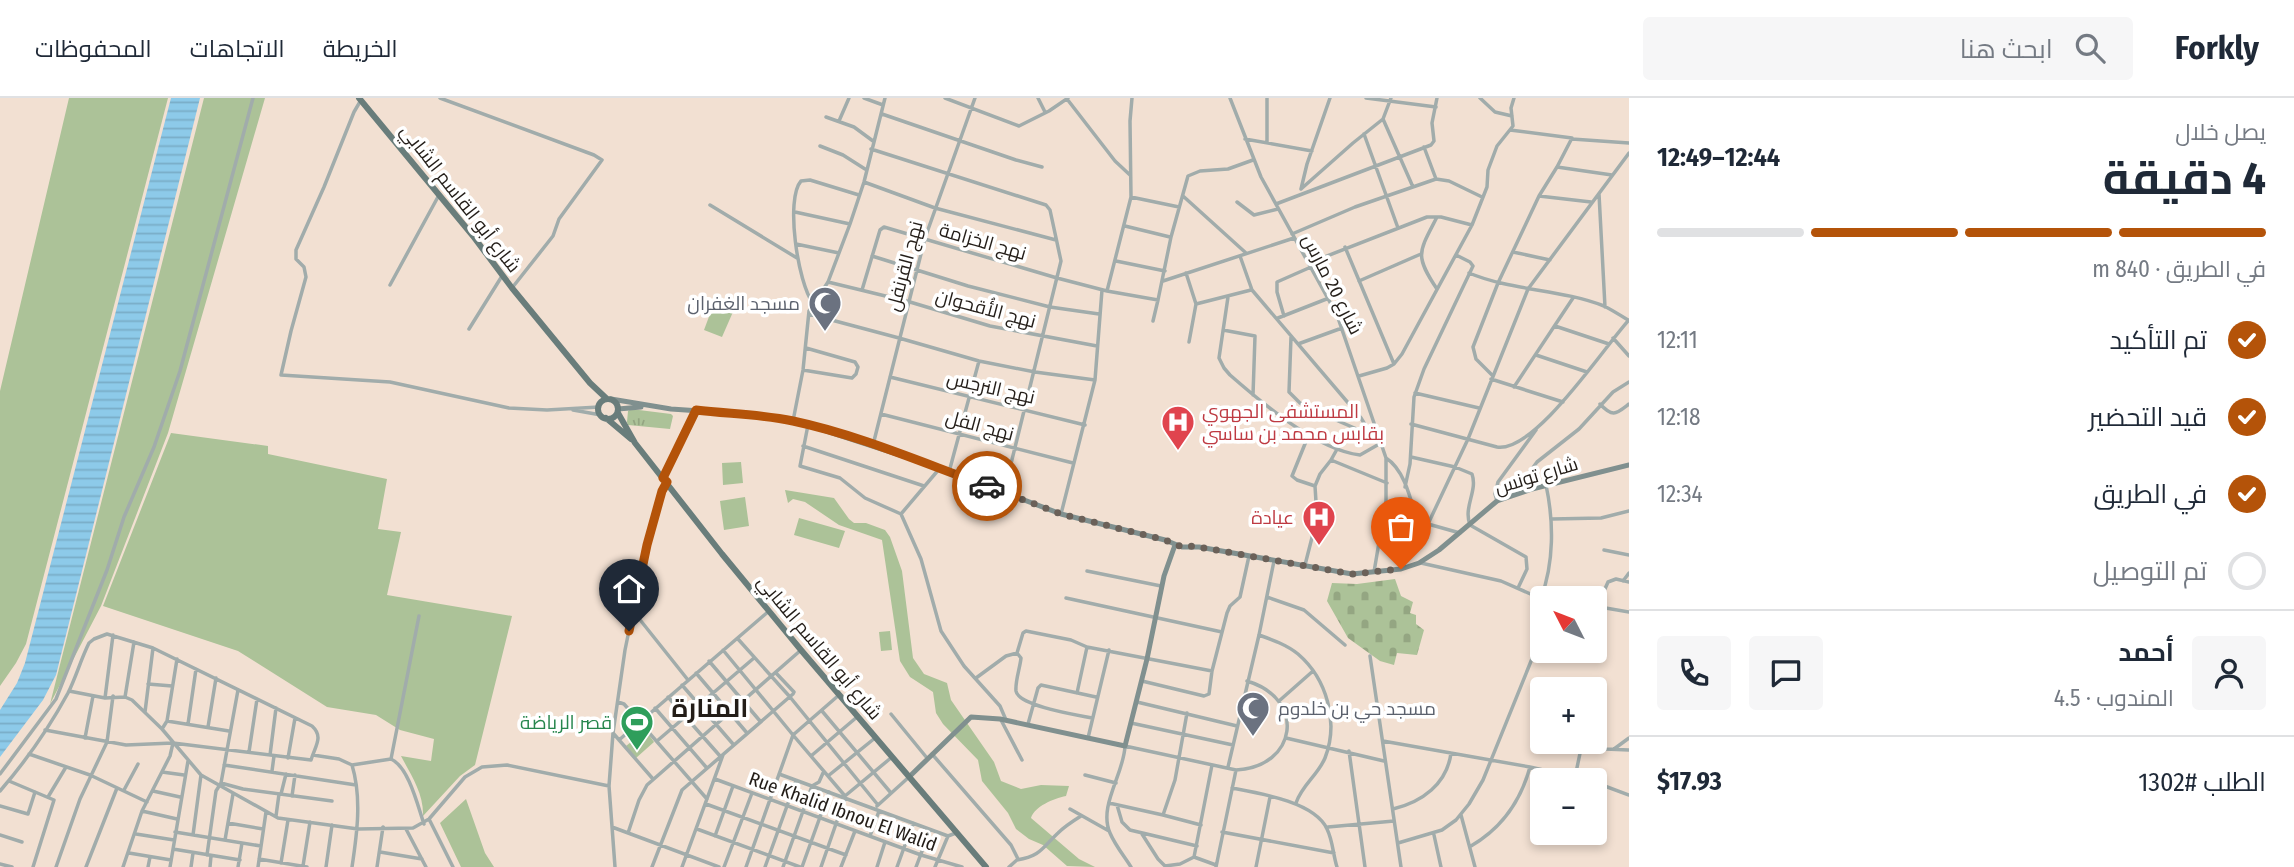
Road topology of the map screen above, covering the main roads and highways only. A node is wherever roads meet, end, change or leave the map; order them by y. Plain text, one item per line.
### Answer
1 (361, 99) edge
2 (590, 383) junction
3 (609, 399) junction
4 (599, 406) junction
5 (618, 411) junction
6 (603, 417) junction
7 (635, 443) junction
8 (986, 867) edge

1 - 2 main road, شارع أبو القاسم الشابي
2 - 3 main road, شارع أبو القاسم الشابي
2 - 4 main road, شارع أبو القاسم الشابي
3 - 4 main road
3 - 5 main road
4 - 6 main road
5 - 6 main road
5 - 7 main road, شارع أبو القاسم الشابي
6 - 7 main road, شارع أبو القاسم الشابي
7 - 8 main road, شارع أبو القاسم الشابي

